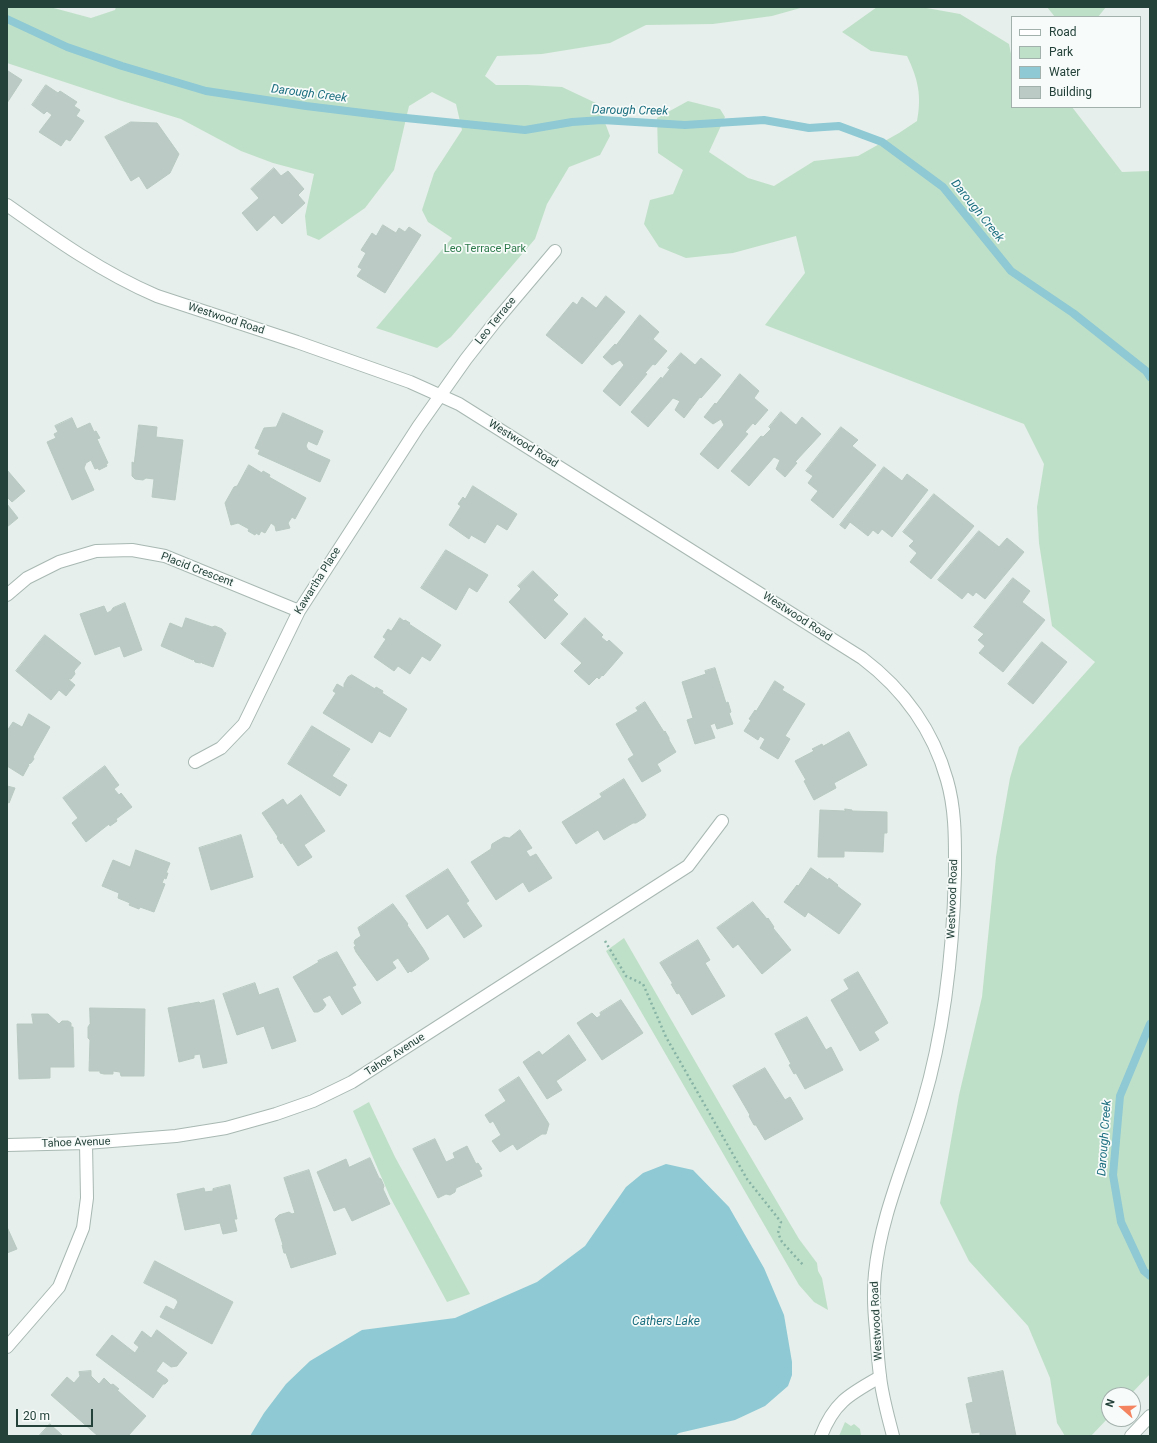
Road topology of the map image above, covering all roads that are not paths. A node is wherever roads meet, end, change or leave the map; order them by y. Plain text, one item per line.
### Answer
1 (7, 205) edge
2 (555, 251) dead end
3 (440, 394) junction
4 (7, 595) edge
5 (299, 611) junction
6 (195, 762) dead end
7 (722, 821) dead end
8 (86, 1143) junction
9 (7, 1145) edge
10 (7, 1347) edge
11 (880, 1377) junction
12 (1150, 1416) edge
13 (821, 1436) edge
14 (893, 1436) edge
15 (1131, 1436) edge

1 - 3 street, Westwood Road
2 - 3 street, Leo Terrace
3 - 5 street, Kawartha Place
3 - 11 street, Westwood Road
4 - 5 street, Placid Crescent
5 - 6 street, Kawartha Place
7 - 8 street, Tahoe Avenue
8 - 9 street, Tahoe Avenue
8 - 10 street
11 - 13 street
11 - 14 street, Westwood Road
12 - 15 street

